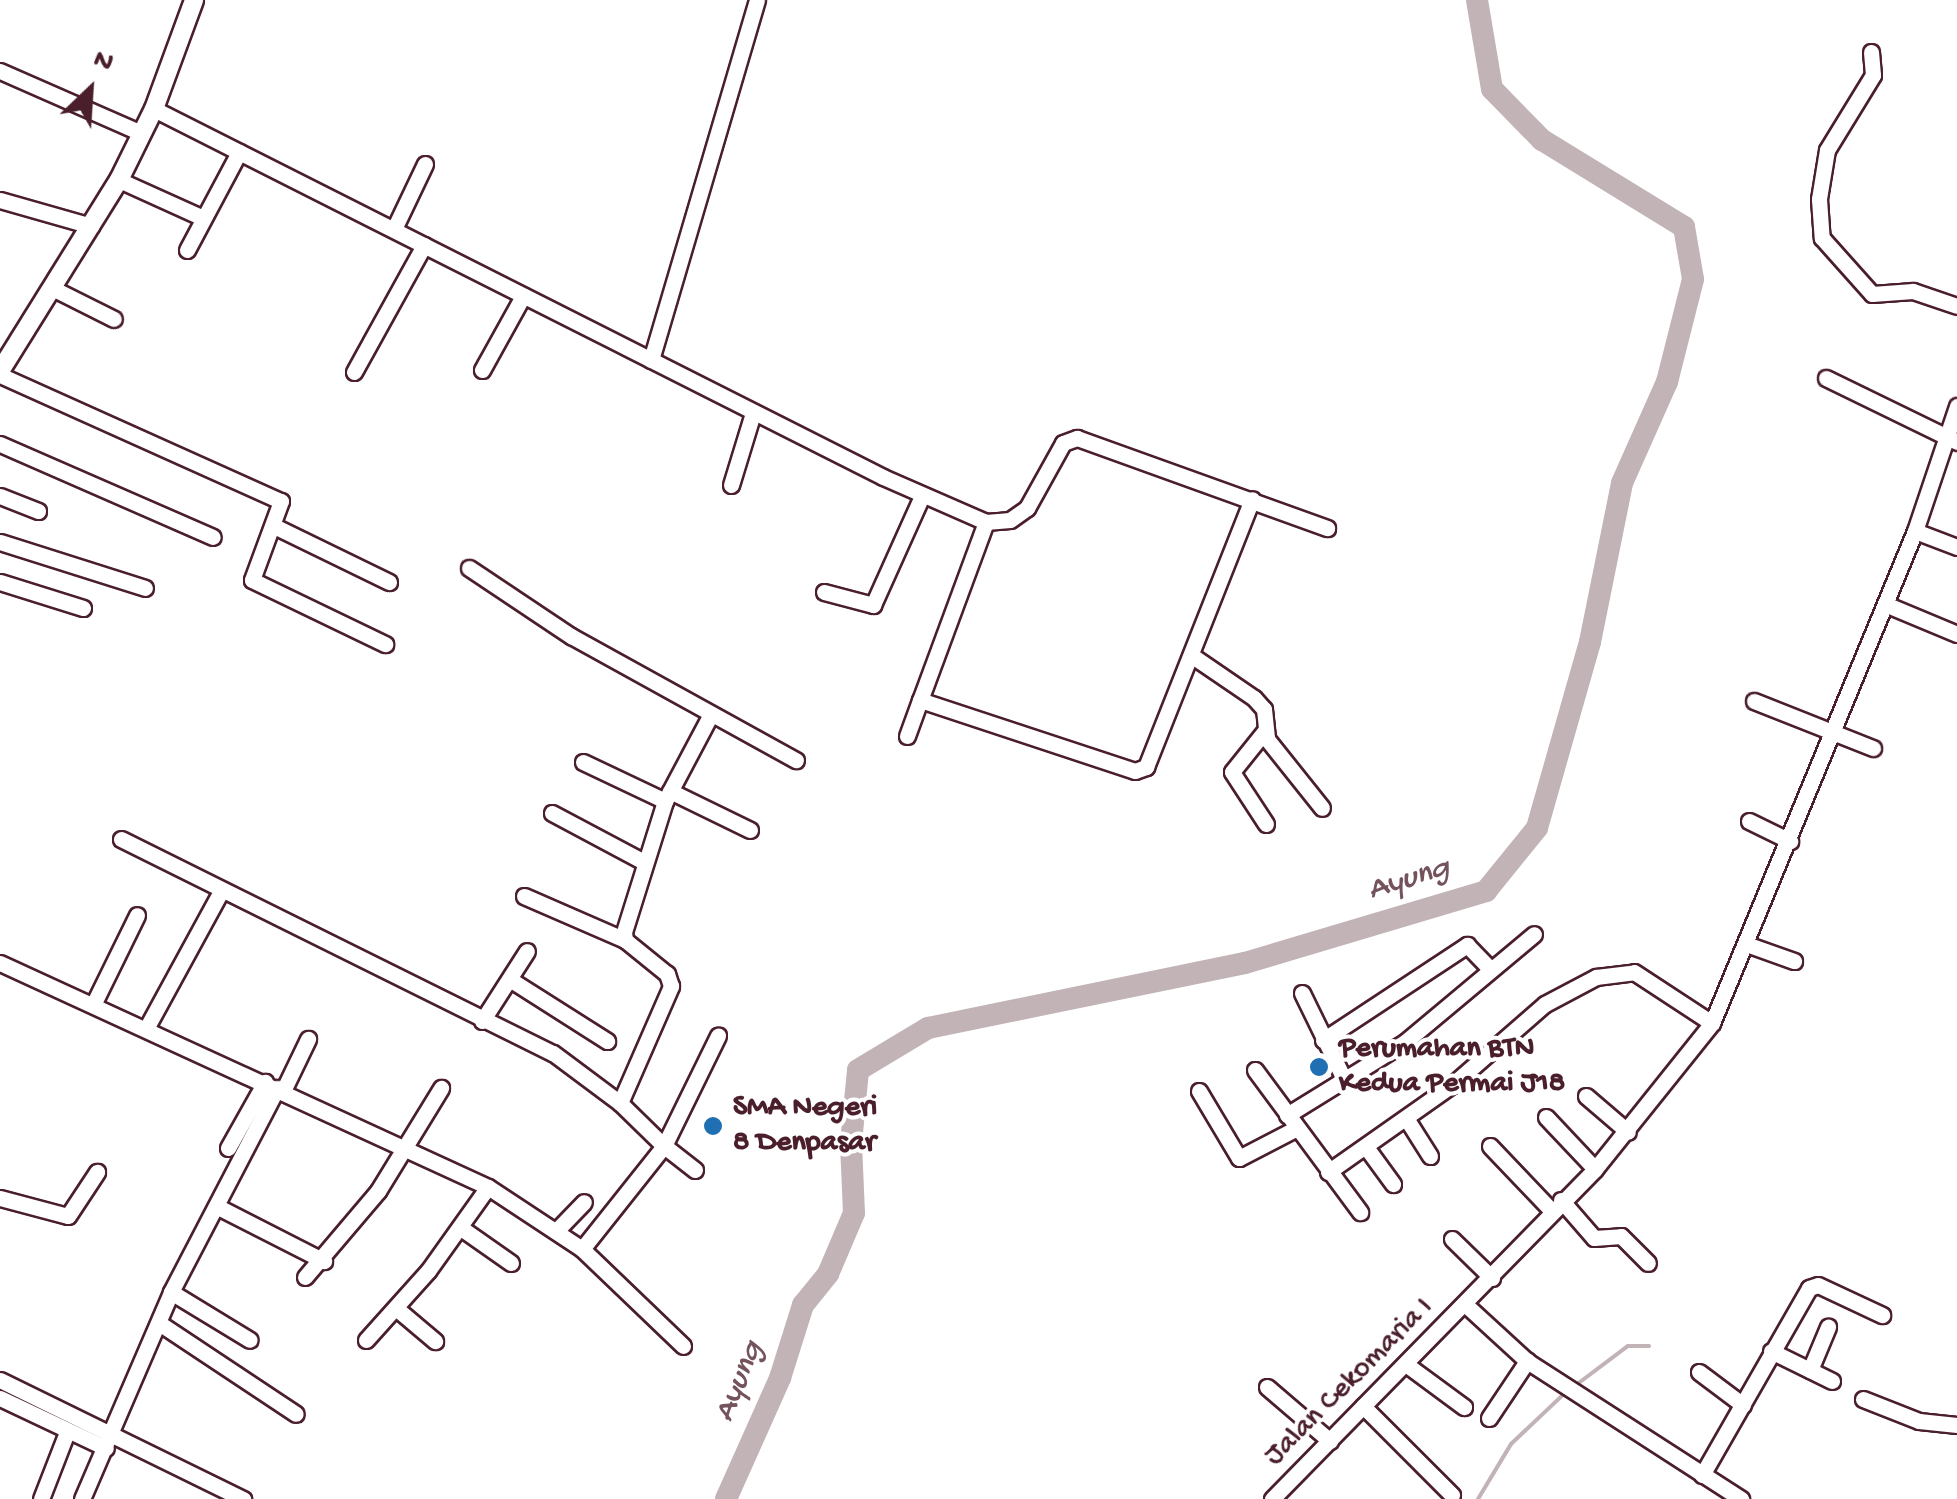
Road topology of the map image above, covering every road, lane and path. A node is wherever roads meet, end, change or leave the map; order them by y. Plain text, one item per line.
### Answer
1 (194, 0) edge
2 (758, 0) edge
3 (1871, 52) dead end
4 (0, 71) edge
5 (154, 109) junction
6 (141, 134) junction
7 (239, 152) junction
8 (425, 164) dead end
9 (119, 180) junction
10 (0, 200) edge
11 (203, 218) junction
12 (91, 226) junction
13 (394, 229) junction
14 (424, 245) junction
15 (188, 250) dead end
16 (52, 288) junction
17 (524, 296) junction
18 (1957, 306) edge
19 (114, 319) dead end
20 (651, 360) junction
21 (482, 370) dead end
22 (354, 372) dead end
23 (0, 373) edge
24 (1826, 378) dead end
25 (1957, 406) edge
26 (753, 413) junction
27 (1951, 439) edge
28 (0, 444) edge
29 (730, 485) dead end
30 (0, 496) edge
31 (922, 496) junction
32 (1252, 499) junction
33 (38, 511) dead end
34 (986, 522) junction
35 (274, 526) junction
36 (1327, 528) dead end
37 (1915, 530) junction
38 (213, 538) dead end
39 (0, 542) edge
40 (1957, 547) edge
41 (468, 568) dead end
42 (0, 582) edge
43 (389, 582) dead end
44 (144, 588) dead end
45 (824, 592) dead end
46 (1885, 604) junction
47 (83, 608) dead end
48 (1957, 634) edge
49 (385, 644) dead end
50 (1191, 655) junction
51 (920, 700) junction
52 (1754, 701) dead end
53 (711, 714) junction
54 (1264, 732) junction
55 (1831, 732) junction
56 (906, 736) dead end
57 (1872, 748) dead end
58 (796, 760) dead end
59 (583, 762) dead end
60 (667, 796) junction
61 (1322, 808) dead end
62 (552, 813) dead end
63 (1749, 822) dead end
64 (1266, 824) dead end
65 (750, 830) dead end
66 (121, 839) dead end
67 (1790, 841) junction
68 (644, 862) junction
69 (222, 891) junction
70 (524, 896) dead end
71 (137, 915) dead end
72 (1534, 934) dead end
73 (625, 940) junction
74 (1748, 944) junction
75 (527, 951) dead end
76 (1794, 961) dead end
77 (0, 963) edge
78 (1490, 969) junction
79 (512, 980) junction
80 (1302, 994) dead end
81 (93, 1005) junction
82 (482, 1021) junction
83 (1712, 1023) junction
84 (147, 1028) junction
85 (718, 1036) dead end
86 (308, 1039) dead end
87 (1322, 1040) junction
88 (608, 1041) dead end
89 (1255, 1070) dead end
90 (1344, 1079) junction
91 (275, 1087) junction
92 (441, 1088) dead end
93 (1199, 1091) dead end
94 (1586, 1096) dead end
95 (620, 1104) junction
96 (1546, 1117) dead end
97 (1406, 1118) junction
98 (1291, 1122) junction
99 (1628, 1132) junction
100 (664, 1146) junction
101 (1490, 1146) dead end
102 (1366, 1147) junction
103 (228, 1148) dead end
104 (407, 1148) junction
105 (1430, 1156) dead end
106 (1595, 1168) junction
107 (695, 1170) dead end
108 (96, 1172) dead end
109 (1328, 1172) junction
110 (1394, 1184) dead end
111 (488, 1187) junction
112 (0, 1198) edge
113 (584, 1202) dead end
114 (1557, 1205) junction
115 (220, 1208) junction
116 (1360, 1212) dead end
117 (462, 1228) junction
118 (556, 1231) junction
119 (1452, 1239) dead end
120 (582, 1249) junction
121 (324, 1261) junction
122 (510, 1263) dead end
123 (1648, 1263) dead end
124 (305, 1277) dead end
125 (1492, 1278) junction
126 (171, 1292) junction
127 (1467, 1306) junction
128 (397, 1309) junction
129 (1882, 1315) dead end
130 (158, 1324) junction
131 (1828, 1326) dead end
132 (250, 1340) dead end
133 (366, 1340) dead end
134 (435, 1341) dead end
135 (683, 1346) dead end
136 (1772, 1351) junction
137 (1528, 1361) junction
138 (1408, 1365) junction
139 (1810, 1370) junction
140 (1699, 1372) dead end
141 (0, 1380) edge
142 (1832, 1381) dead end
143 (1267, 1387) dead end
144 (0, 1398) edge
145 (1864, 1399) dead end
146 (1742, 1405) junction
147 (1363, 1406) junction
148 (1464, 1407) dead end
149 (296, 1414) dead end
150 (1488, 1418) dead end
151 (1957, 1424) edge
152 (67, 1432) junction
153 (1330, 1441) junction
154 (110, 1442) junction
155 (1702, 1475) junction
156 (1452, 1495) dead end
157 (40, 1499) edge
158 (82, 1499) edge
159 (242, 1499) edge
160 (1272, 1499) edge
161 (1741, 1499) edge

1 - 5 main road
2 - 20 street
3 - 18 street
4 - 6 street
5 - 6 main road
5 - 7 street
6 - 9 main road
7 - 11 street
7 - 13 street
8 - 13 street
9 - 11 street
9 - 12 main road
10 - 12 street
11 - 15 street
12 - 16 main road
13 - 14 street
14 - 17 street
14 - 22 street
16 - 19 street
16 - 23 main road
17 - 20 street
17 - 21 street
20 - 26 street
23 - 35 street
24 - 27 street
25 - 27 street, Jalan Cekomaria I
26 - 29 street
26 - 31 street
27 - 37 street, Jalan Cekomaria I
28 - 38 street
30 - 33 street
31 - 34 street
31 - 45 street
32 - 34 street
32 - 36 street
32 - 50 street
34 - 51 street
35 - 43 street
35 - 49 street
37 - 40 street
37 - 46 street, Jalan Cekomaria I
39 - 44 street
41 - 53 street
42 - 47 street
46 - 48 street
46 - 55 street, Jalan Cekomaria I
50 - 51 street
50 - 54 street
51 - 56 street
52 - 55 street
53 - 58 street
53 - 60 street
54 - 61 street
54 - 64 street
55 - 57 street
55 - 67 street, Jalan Cekomaria I
59 - 60 street
60 - 65 street
60 - 68 street
62 - 68 street
63 - 67 street
66 - 69 street
67 - 74 street, Jalan Cekomaria I
68 - 73 street
69 - 82 street
69 - 84 street
70 - 73 street
71 - 81 street
72 - 78 street
73 - 95 street
74 - 76 street
74 - 83 street, Jalan Cekomaria I
75 - 79 street
77 - 81 street
78 - 87 street
78 - 90 street
79 - 82 street
79 - 88 street
80 - 87 street
81 - 84 street
82 - 95 street
83 - 97 street
83 - 99 street, Jalan Cekomaria I
84 - 91 street
85 - 100 street
86 - 91 street
87 - 90 street
89 - 98 street
90 - 98 street
91 - 103 street
91 - 104 street
91 - 115 street
92 - 104 street
93 - 98 street
94 - 99 street
95 - 100 street
96 - 106 street
97 - 102 street
97 - 105 street
98 - 109 street
99 - 106 street, Jalan Cekomaria I
100 - 107 street
100 - 120 street
101 - 114 street
102 - 109 street
102 - 110 street
104 - 111 street
104 - 121 street
106 - 114 street, Jalan Cekomaria I
108 - 112 street
109 - 116 street
111 - 117 street
111 - 118 street
113 - 118 street
114 - 123 street
114 - 125 street, Jalan Cekomaria I
115 - 121 street
115 - 126 street
117 - 122 street
117 - 128 street
118 - 120 street
119 - 125 street
120 - 135 street
121 - 124 street
125 - 127 street, Jalan Cekomaria I
126 - 130 street
126 - 132 street
127 - 137 street
127 - 138 street, Jalan Cekomaria I
128 - 133 street
128 - 134 street
129 - 136 street
130 - 149 street
130 - 154 street
131 - 139 street
136 - 139 street
136 - 146 street
137 - 150 street
137 - 155 street
138 - 147 street, Jalan Cekomaria I
138 - 148 street
139 - 142 street
140 - 146 street
141 - 154 street
143 - 153 street
144 - 152 street
145 - 151 street
146 - 155 street
147 - 153 street, Jalan Cekomaria I
147 - 156 street
152 - 154 street
152 - 157 street
153 - 160 street, Jalan Cekomaria I
154 - 158 street
154 - 159 street
155 - 161 street

